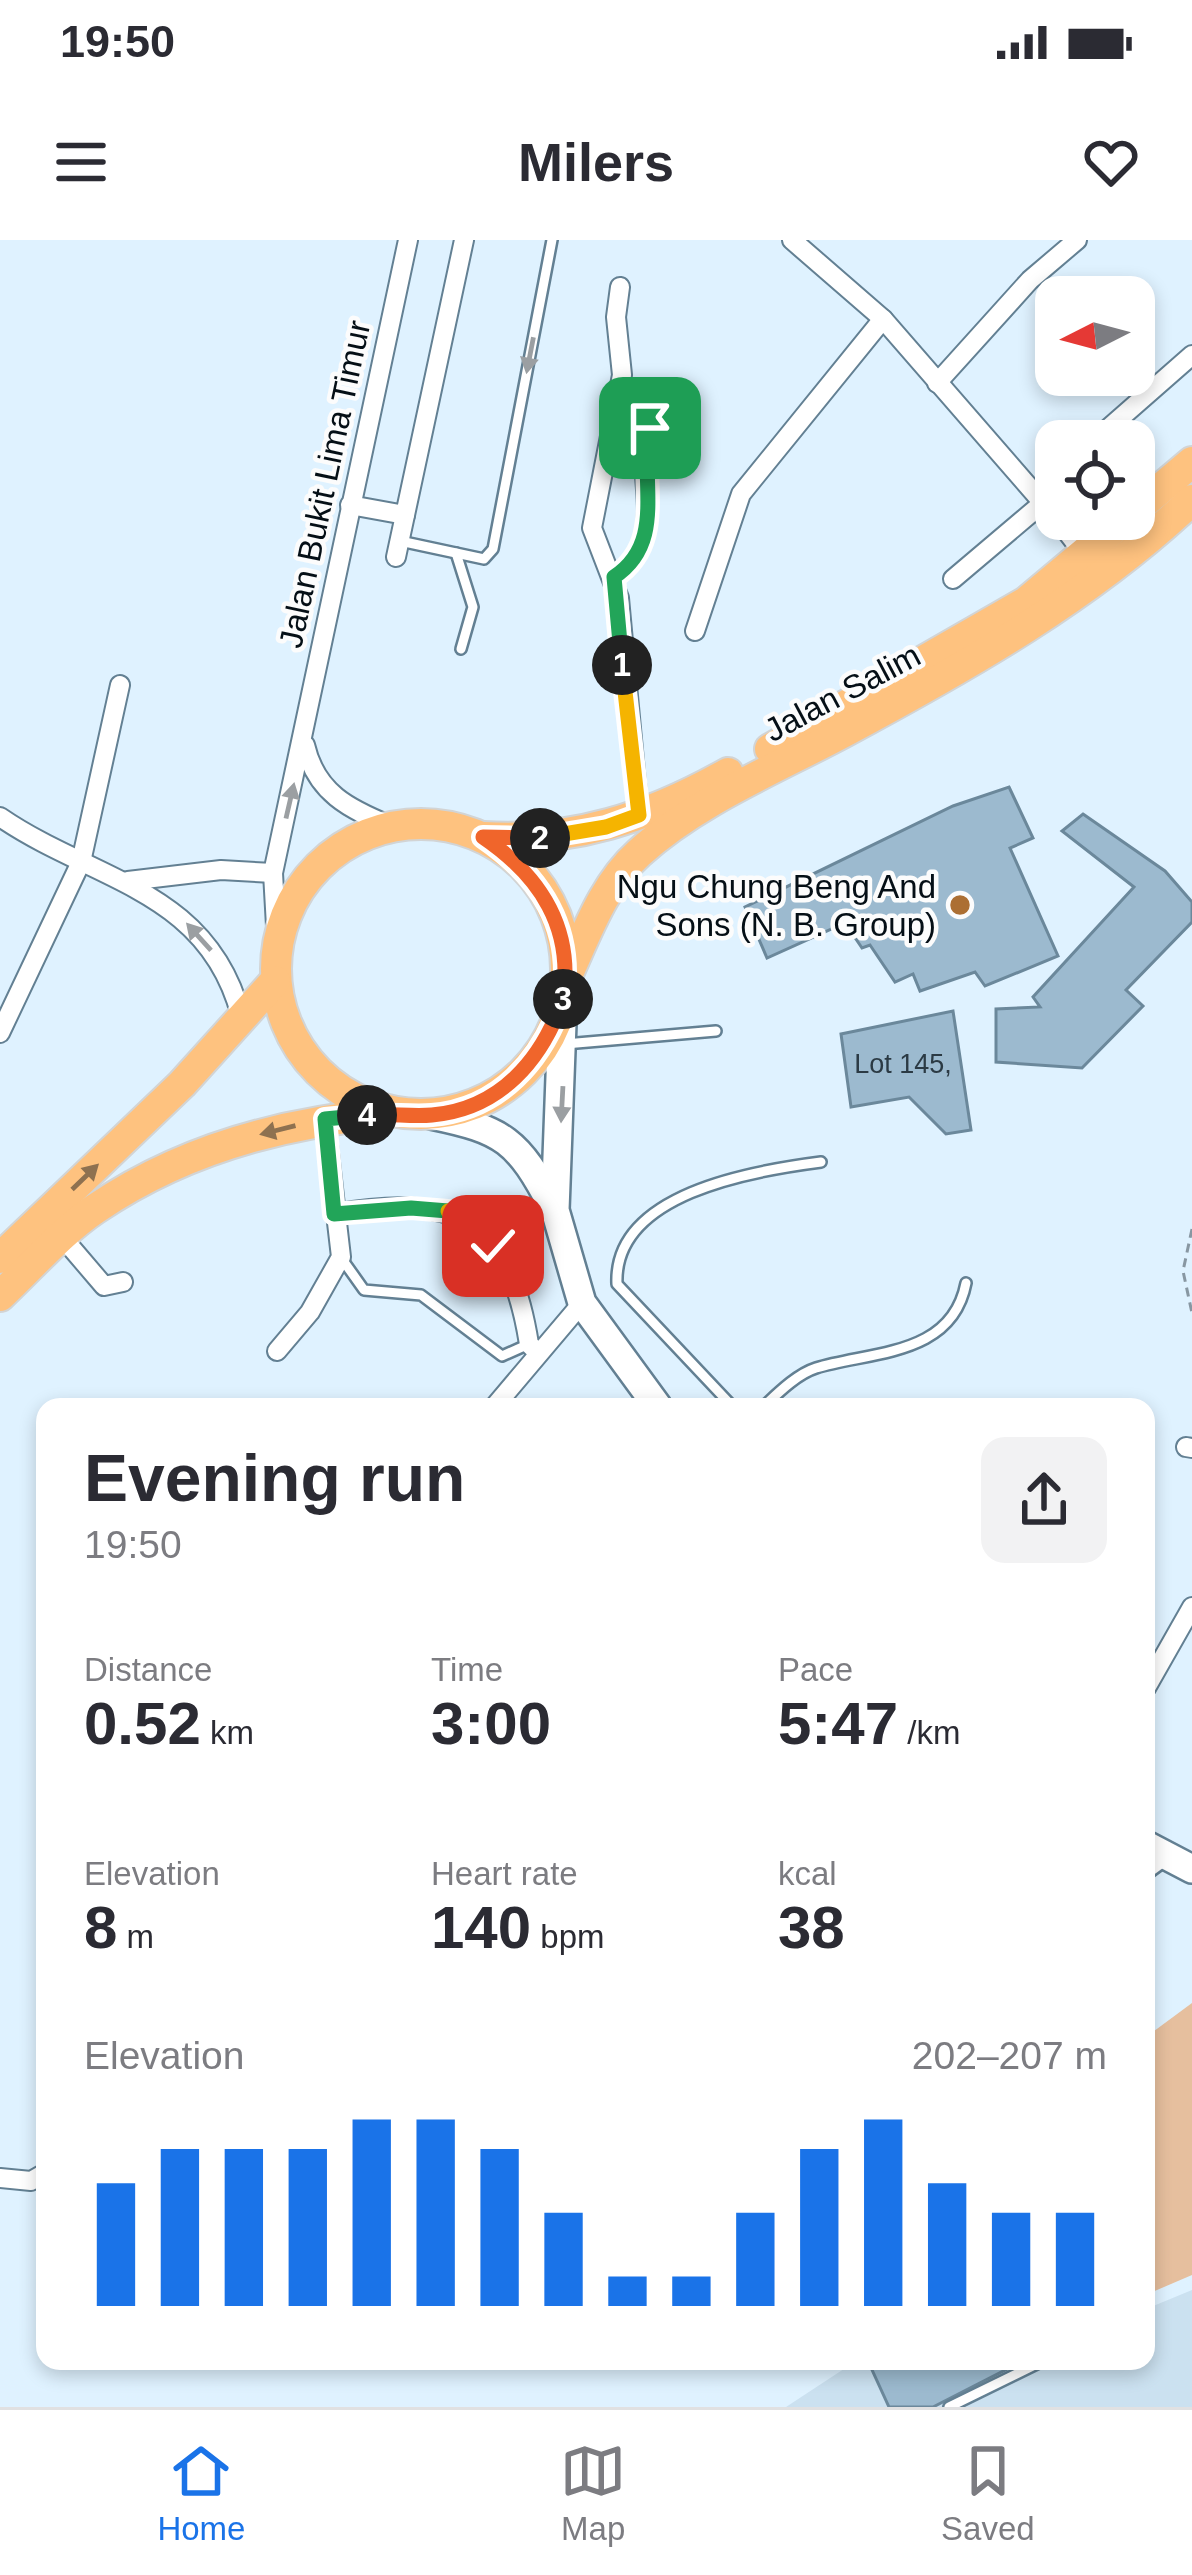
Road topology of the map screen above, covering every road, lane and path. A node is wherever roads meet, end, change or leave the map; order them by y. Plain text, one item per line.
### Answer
1 (408, 240) edge
2 (464, 240) edge
3 (552, 240) edge
4 (792, 240) edge
5 (1077, 240) edge
6 (620, 286) dead end
7 (883, 319) junction
8 (1192, 355) edge
9 (938, 383) junction
10 (672, 402) dead end
11 (1118, 420) edge
12 (1192, 462) edge
13 (1035, 492) edge
14 (1192, 500) edge
15 (350, 505) junction
16 (1155, 509) edge
17 (405, 515) junction
18 (1035, 518) edge
19 (1155, 518) edge
20 (1192, 518) edge
21 (1155, 522) edge
22 (1073, 540) edge
23 (1100, 540) edge
24 (1126, 540) edge
25 (398, 549) joint
26 (455, 554) junction
27 (1084, 554) junction
28 (614, 577) junction
29 (953, 579) dead end
30 (694, 631) dead end
31 (461, 649) dead end
32 (120, 685) dead end
33 (304, 741) junction
34 (639, 815) junction
35 (0, 817) edge
36 (391, 826) junction
37 (483, 837) junction
38 (81, 862) junction
39 (273, 873) junction
40 (128, 881) junction
41 (277, 944) junction
42 (275, 981) junction
43 (564, 988) junction
44 (241, 1016) junction
45 (716, 1031) dead end
46 (0, 1033) edge
47 (565, 1044) junction
48 (393, 1113) junction
49 (431, 1115) junction
50 (325, 1119) junction
51 (820, 1162) dead end
52 (555, 1210) junction
53 (334, 1214) junction
54 (1192, 1229) edge
55 (63, 1238) junction
56 (341, 1257) junction
57 (0, 1258) edge
58 (123, 1282) dead end
59 (966, 1283) dead end
60 (0, 1296) edge
61 (582, 1303) junction
62 (1192, 1313) edge
63 (534, 1349) junction
64 (277, 1351) dead end
65 (500, 1398) edge
66 (651, 1398) edge
67 (725, 1398) edge
68 (775, 1398) edge
69 (1192, 1607) edge
70 (1155, 1672) edge
71 (0, 2178) edge
72 (36, 2178) edge
73 (1025, 2370) edge
74 (949, 2407) edge

1 - 15 street, Jalan Bukit Lima Timur
2 - 17 street
3 -> 26 lane
4 - 7 street
5 - 9 street
6 - 28 street
7 - 9 street
7 - 30 street
8 - 11 street
9 - 13 street
10 - 28 street
12 - 16 main road, Jalan Salim
14 - 19 main road, Jalan Salim
15 - 17 street
15 - 33 street, Jalan Bukit Lima Timur
17 - 25 street
18 - 29 street
20 - 21 main road
22 - 27 street
23 - 27 main road, Jalan Salim
24 - 43 main road, Jalan Salim
25 - 26 lane
26 - 31 lane
27 - 34 main road, Jalan Salim
28 - 34 street
32 - 38 street
33 - 36 street
39 -> 33 street, Jalan Bukit Lima Timur
34 - 37 main road, Jalan Salim
35 - 38 street
36 - 37 main road
36 - 41 main road
37 - 43 main road
38 - 40 street
38 - 46 street
39 - 40 street
39 - 41 street, Jalan Bukit Lima Timur
44 -> 40 street
41 - 42 main road
42 - 44 main road
42 - 48 main road
43 - 47 main road
43 - 49 main road
57 -> 44 main road
45 - 47 lane
47 -> 52 main road
48 - 49 main road
48 - 50 main road
49 - 52 main road
50 - 53 street
50 -> 55 main road
51 - 67 lane
52 - 61 main road
53 - 56 street
53 - 63 street
54 - 62 path
55 - 58 street
55 - 60 main road
56 - 63 lane
56 - 64 street
59 - 68 lane
61 - 63 street
61 - 66 main road
63 - 65 street
69 - 70 street
71 - 72 street
73 - 74 lane

